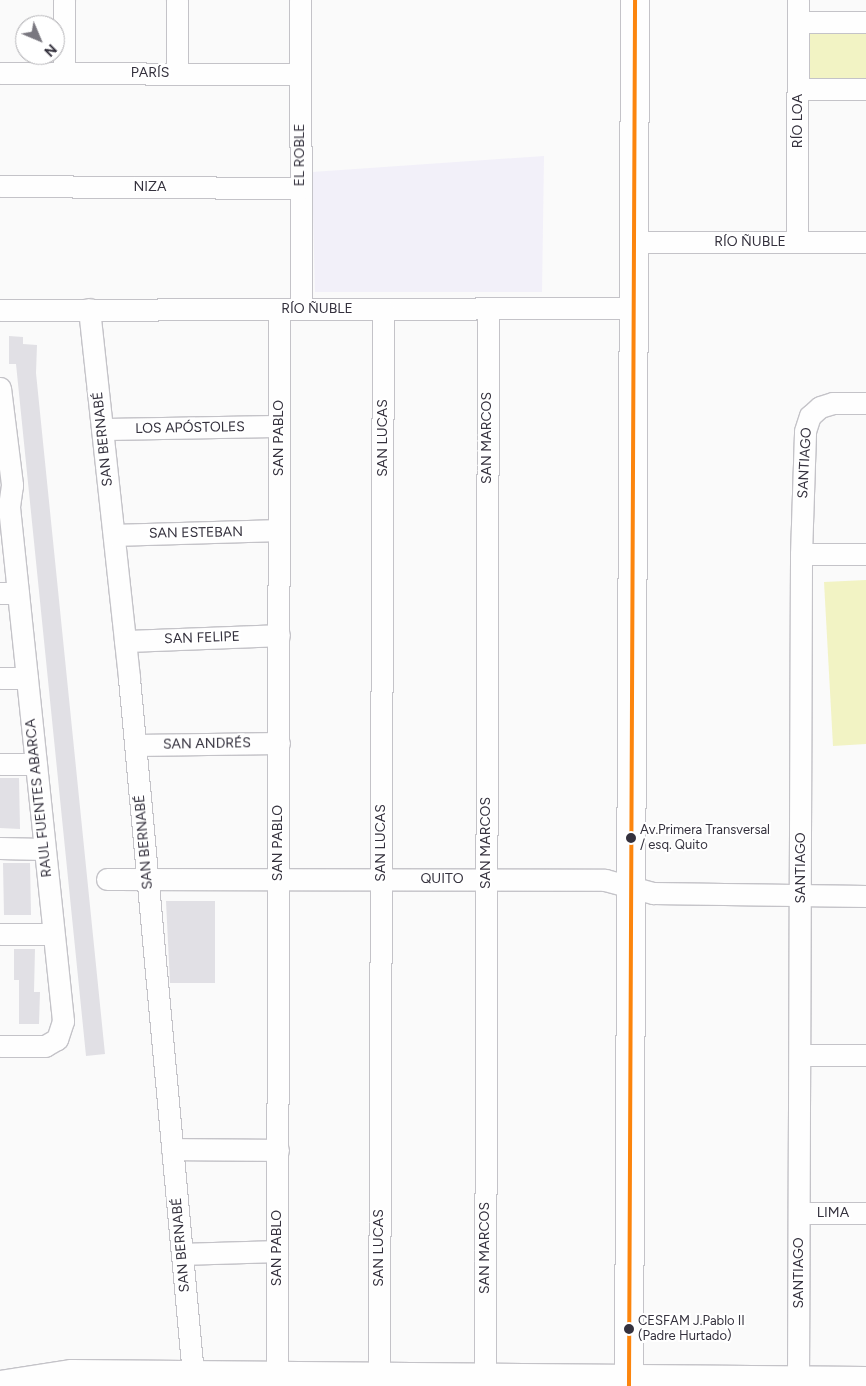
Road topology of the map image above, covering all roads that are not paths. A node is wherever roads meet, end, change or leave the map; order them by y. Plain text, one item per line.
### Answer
1 (64, 0) edge
2 (177, 0) edge
3 (300, 0) edge
4 (635, 0) edge
5 (798, 0) edge
6 (798, 22) junction
7 (866, 22) edge
8 (0, 73) edge
9 (64, 73) junction
10 (178, 73) junction
11 (300, 74) junction
12 (798, 89) junction
13 (866, 89) edge
14 (0, 186) edge
15 (300, 188) junction
16 (633, 242) junction
17 (797, 242) junction
18 (866, 242) edge
19 (633, 308) junction
20 (88, 309) junction
21 (279, 309) junction
22 (300, 309) junction
23 (383, 309) junction
24 (488, 309) junction
25 (0, 310) edge
26 (0, 388) edge
27 (866, 403) edge
28 (279, 426) junction
29 (102, 429) junction
30 (5, 506) edge
31 (279, 530) junction
32 (114, 535) junction
33 (801, 554) junction
34 (866, 554) edge
35 (9, 593) edge
36 (279, 635) junction
37 (125, 641) junction
38 (0, 678) edge
39 (27, 678) junction
40 (278, 743) junction
41 (135, 745) junction
42 (0, 764) edge
43 (36, 764) junction
44 (0, 848) edge
45 (44, 849) junction
46 (107, 879) dead end
47 (148, 879) junction
48 (278, 879) junction
49 (381, 879) junction
50 (486, 879) junction
51 (629, 886) junction
52 (801, 895) junction
53 (866, 896) edge
54 (0, 934) edge
55 (53, 934) junction
56 (0, 1046) edge
57 (800, 1054) junction
58 (866, 1055) edge
59 (172, 1150) junction
60 (278, 1150) junction
61 (799, 1213) junction
62 (866, 1213) edge
63 (277, 1251) junction
64 (182, 1254) junction
65 (0, 1366) edge
66 (194, 1376) junction
67 (277, 1376) junction
68 (379, 1377) junction
69 (66, 1378) edge
70 (485, 1378) junction
71 (798, 1381) junction
72 (866, 1381) edge
73 (628, 1382) edge
74 (0, 1385) edge

1 - 9 street
2 - 10 street
3 - 11 street, EL ROBLE
4 - 16 main road
5 - 6 street, RÍO LOA
6 - 7 street
6 - 12 street, RÍO LOA
8 - 9 street, PARÍS
9 - 10 street, PARÍS
10 - 11 street, PARÍS
11 - 15 street, EL ROBLE
12 - 13 street
12 - 17 street, RÍO LOA
14 - 15 street, NIZA
15 - 22 street, EL ROBLE
16 - 17 street, RÍO ÑUBLE
16 - 19 main road
17 - 18 street, RÍO ÑUBLE
19 - 24 street, RÍO ÑUBLE
19 - 51 main road
20 - 21 street, RÍO ÑUBLE
20 - 25 street, RÍO ÑUBLE
20 - 29 street, SAN BERNABÉ
21 - 22 street, RÍO ÑUBLE
21 - 28 street, SAN PABLO
22 - 23 street, RÍO ÑUBLE
23 - 24 street, RÍO ÑUBLE
23 - 49 street, SAN LUCAS
24 - 50 street, SAN MARCOS
26 - 30 street, RAUL FUENTES ABARCA
27 - 33 street, SANTIAGO
28 - 29 street, LOS APÓSTOLES
28 - 31 street, SAN PABLO
29 - 32 street, SAN BERNABÉ
30 - 35 street, RAUL FUENTES ABARCA
31 - 32 street, SAN ESTEBAN
31 - 36 street, SAN PABLO
32 - 37 street, SAN BERNABÉ
33 - 34 street
33 - 52 street, SANTIAGO
35 - 39 street, RAUL FUENTES ABARCA
36 - 37 street, SAN FELIPE
36 - 40 street, SAN PABLO
37 - 41 street, SAN BERNABÉ
38 - 39 street
39 - 43 street, RAUL FUENTES ABARCA
40 - 41 street, SAN ANDRÉS
40 - 48 street, SAN PABLO
41 - 47 street, SAN BERNABÉ
42 - 43 street
43 - 45 street, RAUL FUENTES ABARCA
44 - 45 street
45 - 55 street, RAUL FUENTES ABARCA
46 - 47 street, QUITO
47 - 48 street, QUITO
47 - 59 street, SAN BERNABÉ
48 - 49 street, QUITO
48 - 60 street, SAN PABLO
49 - 50 street, QUITO
49 - 68 street, SAN LUCAS
50 - 51 street, QUITO
50 - 70 street, SAN MARCOS
51 - 52 street, QUITO
51 - 73 main road
52 - 53 street, QUITO
52 - 57 street, SANTIAGO
54 - 55 street
55 - 56 street, RAUL FUENTES ABARCA
57 - 58 street
57 - 61 street, SANTIAGO
59 - 60 street
59 - 64 street, SAN BERNABÉ
60 - 63 street, SAN PABLO
61 - 62 street, LIMA
61 - 71 street, SANTIAGO
63 - 64 street
63 - 67 street, SAN PABLO
64 - 66 street, SAN BERNABÉ
65 - 69 main road
66 - 67 main road
66 - 69 main road
67 - 68 main road
68 - 70 main road
69 - 74 main road
70 - 73 main road
71 - 72 main road
71 - 73 main road

